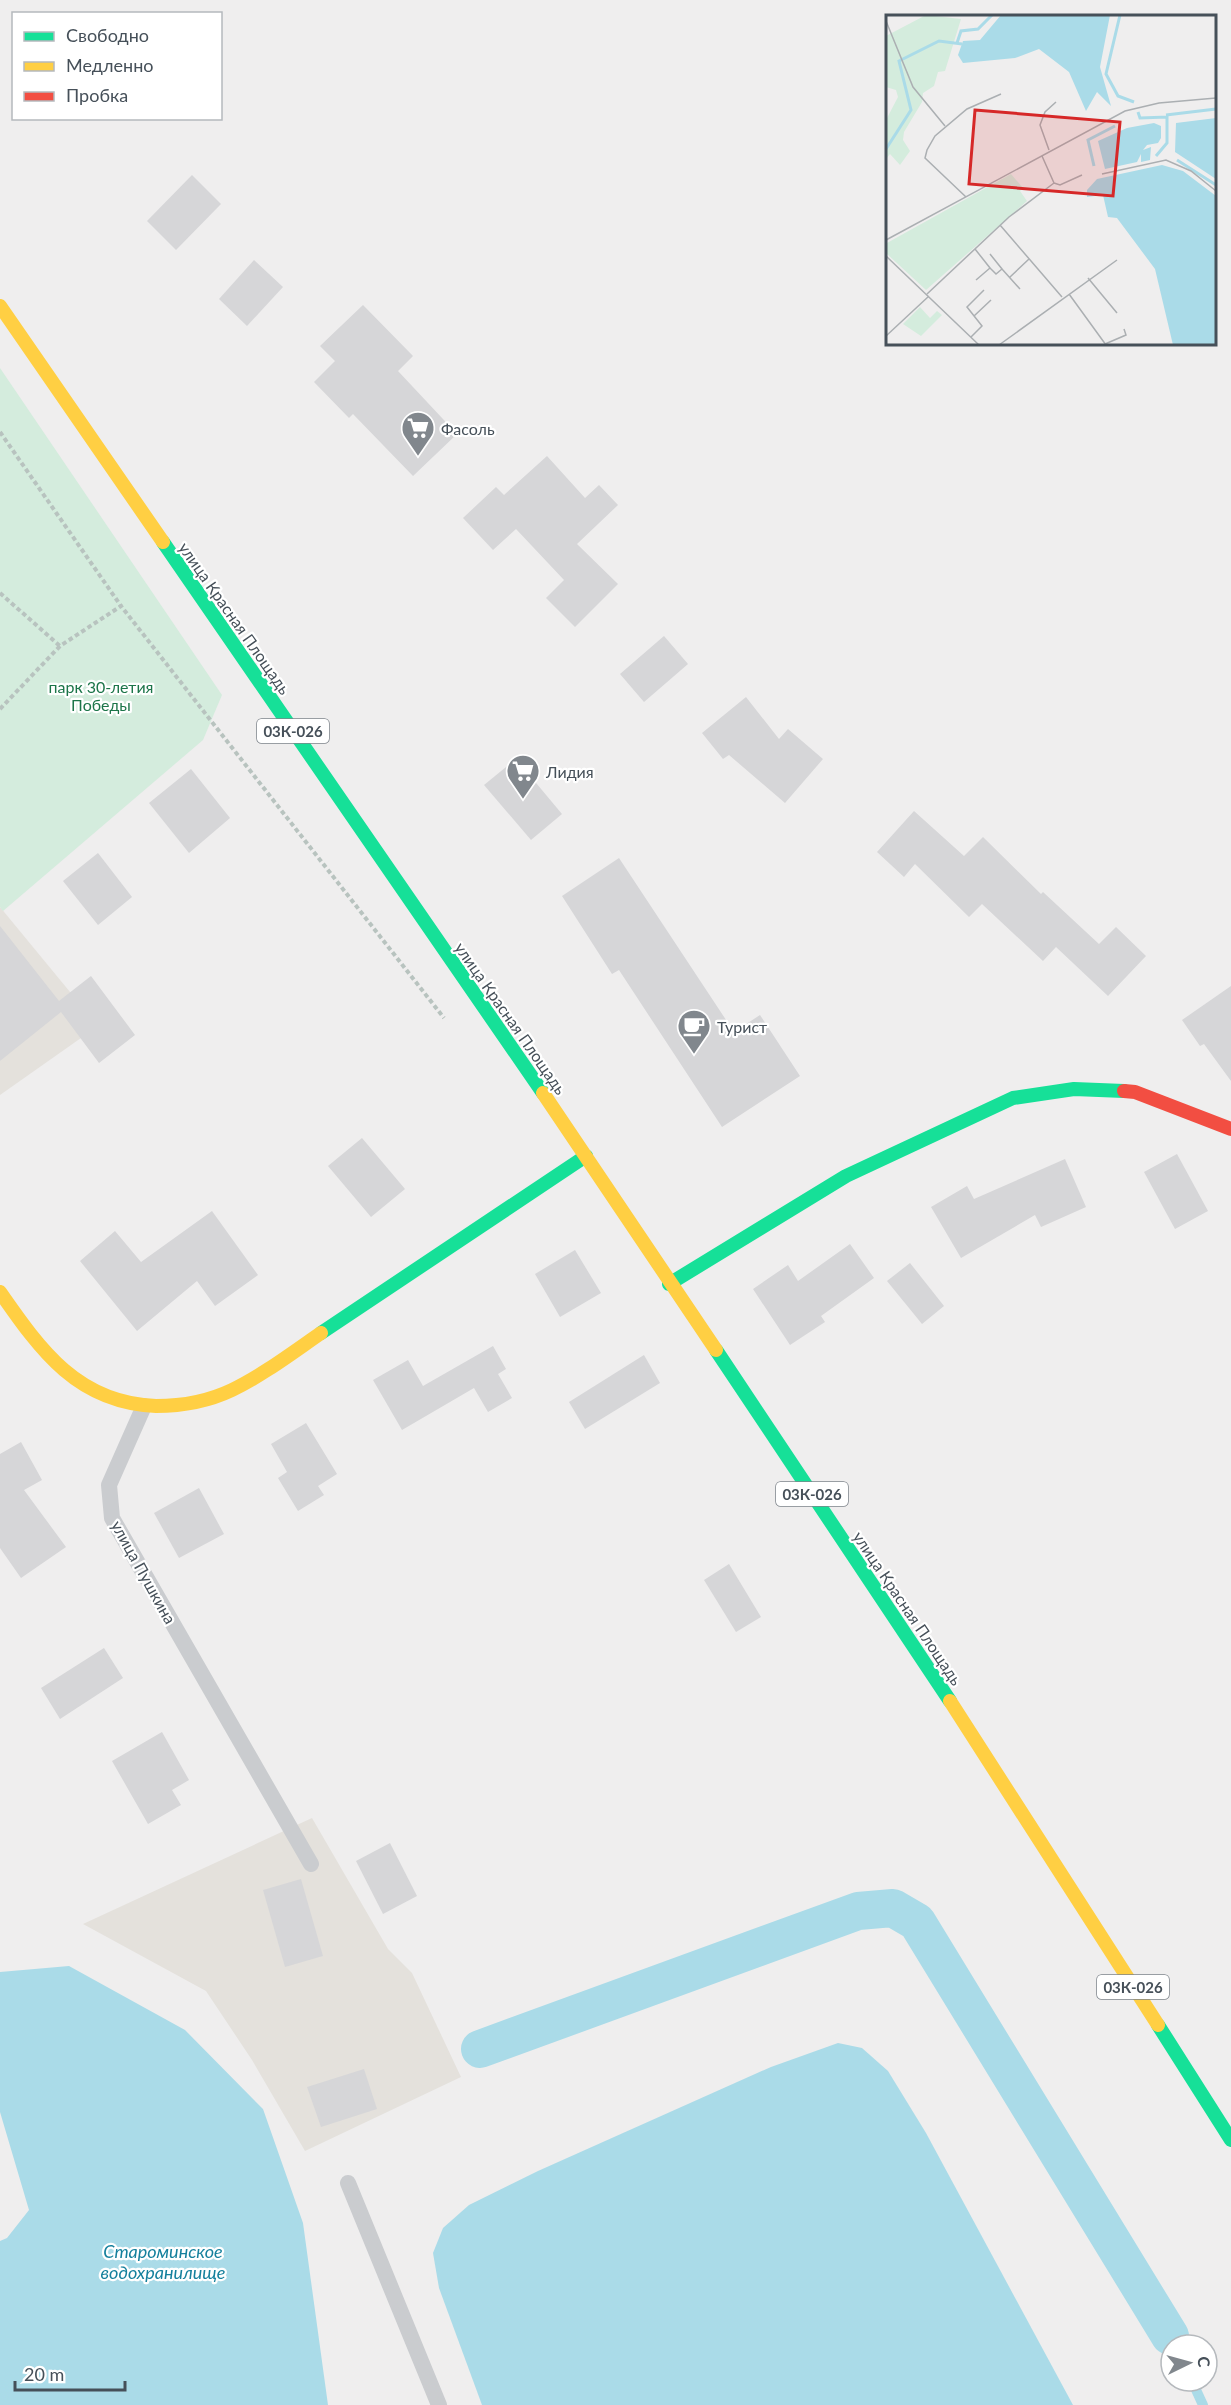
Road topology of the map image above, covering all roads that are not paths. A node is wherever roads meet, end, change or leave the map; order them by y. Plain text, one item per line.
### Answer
1 (0, 306) edge
2 (1231, 1129) edge
3 (586, 1156) junction
4 (669, 1284) junction
5 (0, 1292) edge
6 (144, 1406) junction
7 (311, 1864) dead end
8 (1231, 2140) edge
9 (348, 2183) dead end
10 (439, 2405) edge

1 - 3 main road, улица Красная Площадь / 03К-026
2 - 4 main road
3 - 4 main road, улица Красная Площадь / 03К-026
3 - 6 main road
4 - 8 main road, улица Красная Площадь / 03К-026
5 - 6 main road
6 - 7 lane, улица Пушкина
9 - 10 lane

